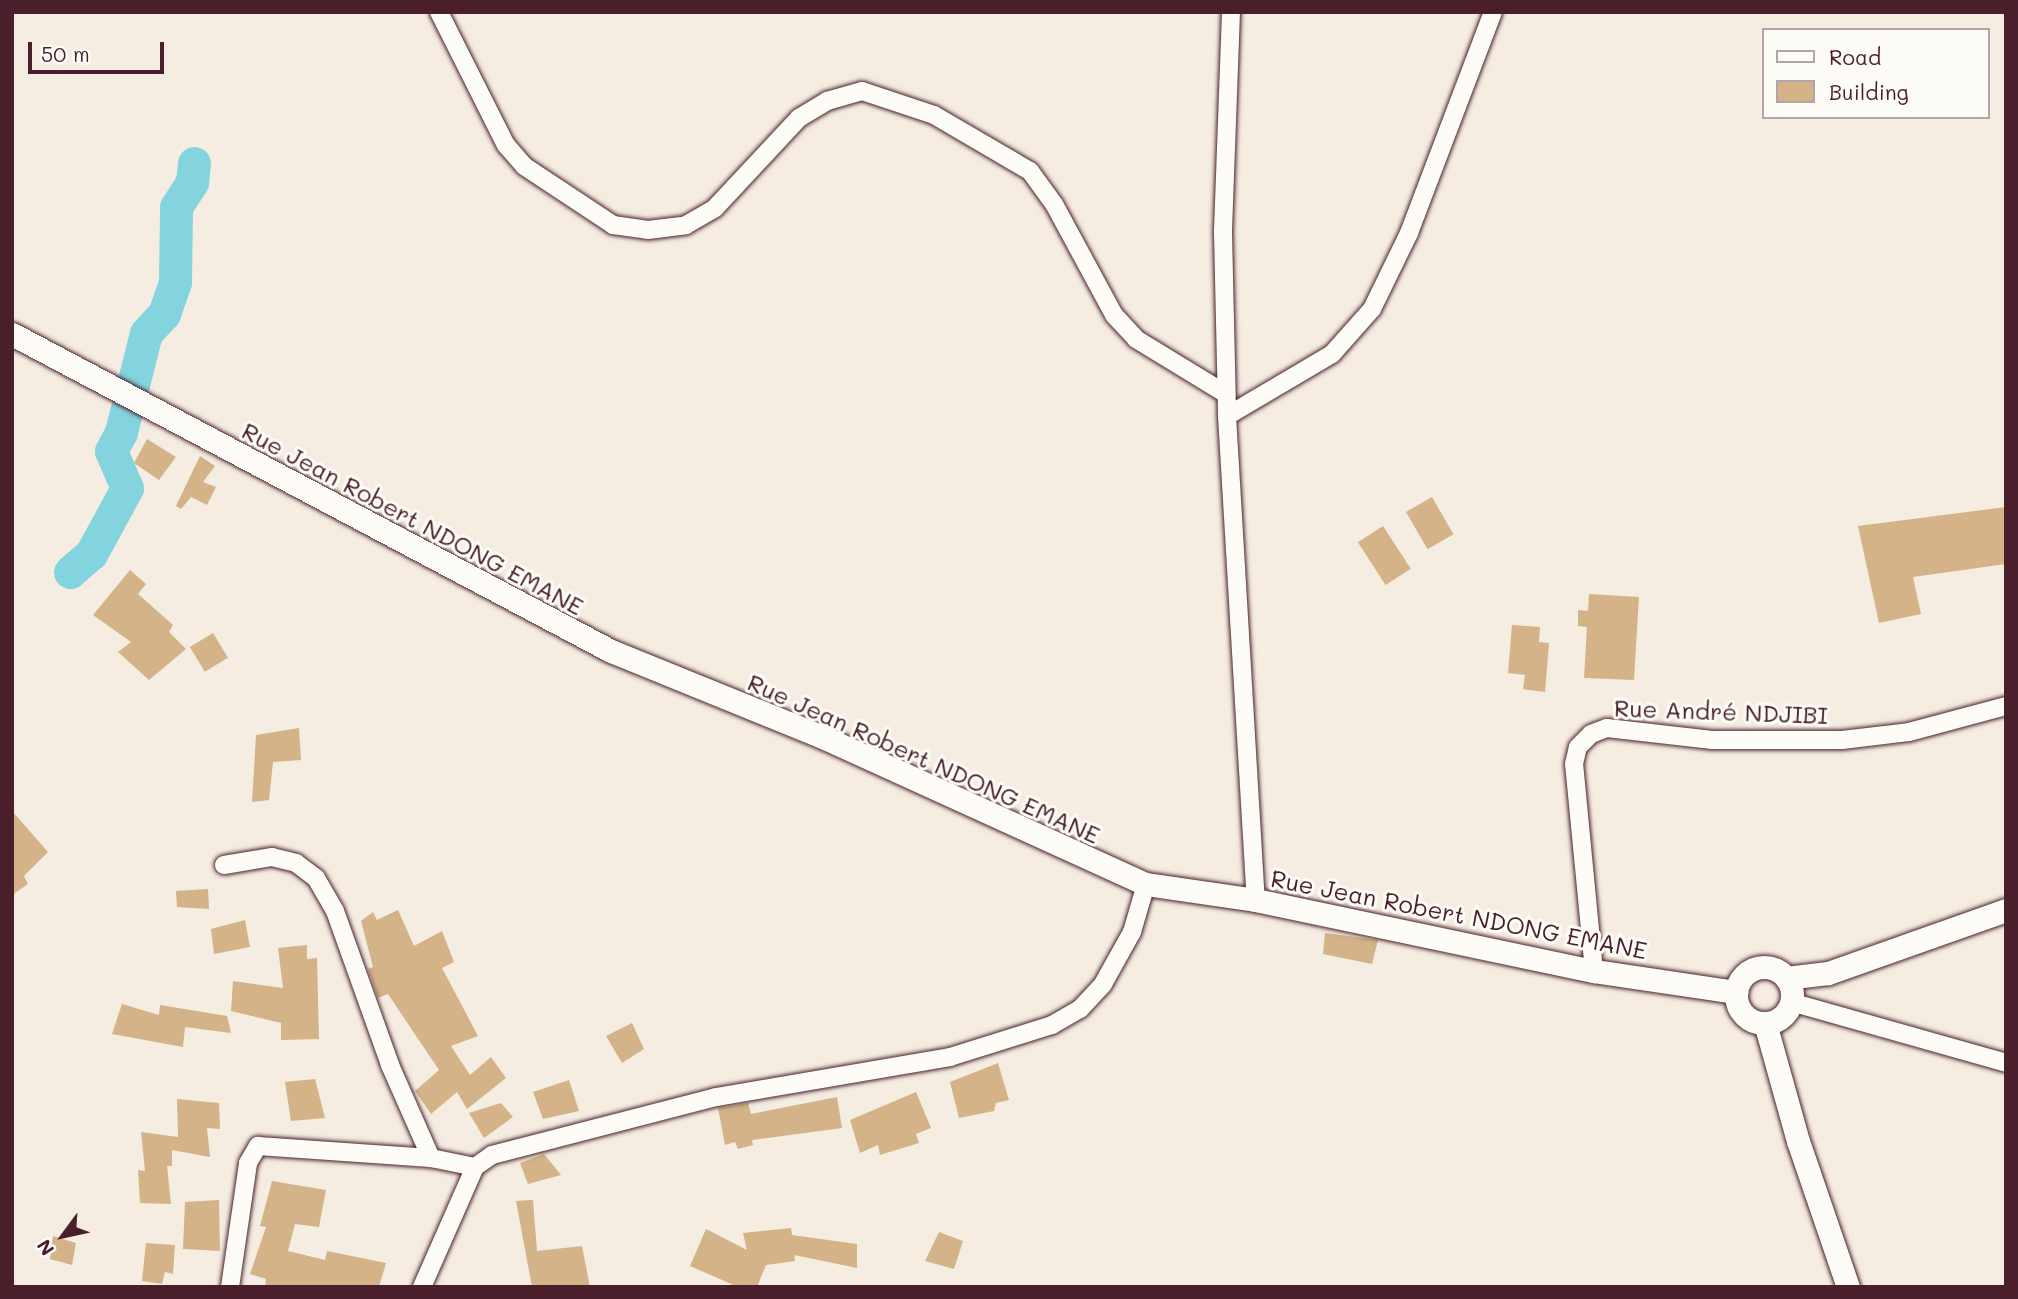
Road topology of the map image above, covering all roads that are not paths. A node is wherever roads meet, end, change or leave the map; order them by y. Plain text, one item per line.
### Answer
1 (439, 12) edge
2 (1231, 12) edge
3 (1493, 12) edge
4 (12, 334) edge
5 (1226, 394) junction
6 (1227, 416) junction
7 (2006, 706) edge
8 (224, 865) dead end
9 (1146, 884) junction
10 (1256, 900) junction
11 (2006, 910) edge
12 (1594, 971) junction
13 (1786, 978) junction
14 (1736, 992) junction
15 (1791, 1002) junction
16 (1765, 1023) junction
17 (2006, 1063) edge
18 (431, 1158) junction
19 (475, 1167) junction
20 (230, 1287) edge
21 (422, 1287) edge
22 (1848, 1287) edge

1 - 5 street
2 - 5 street
3 - 6 street
4 - 9 street, Rue Jean Robert NDONG EMANE
5 - 6 street
6 - 10 street
7 - 12 street, Rue André NDJIBI
8 - 18 street
9 - 10 street, Rue Jean Robert NDONG EMANE
9 - 19 street
10 - 12 street, Rue Jean Robert NDONG EMANE
11 - 13 street
12 - 14 street, Rue Jean Robert NDONG EMANE
13 - 14 street
13 - 15 street
14 - 16 street
15 - 16 street
15 - 17 street
16 - 22 street
18 - 19 street
18 - 20 street
19 - 21 street

